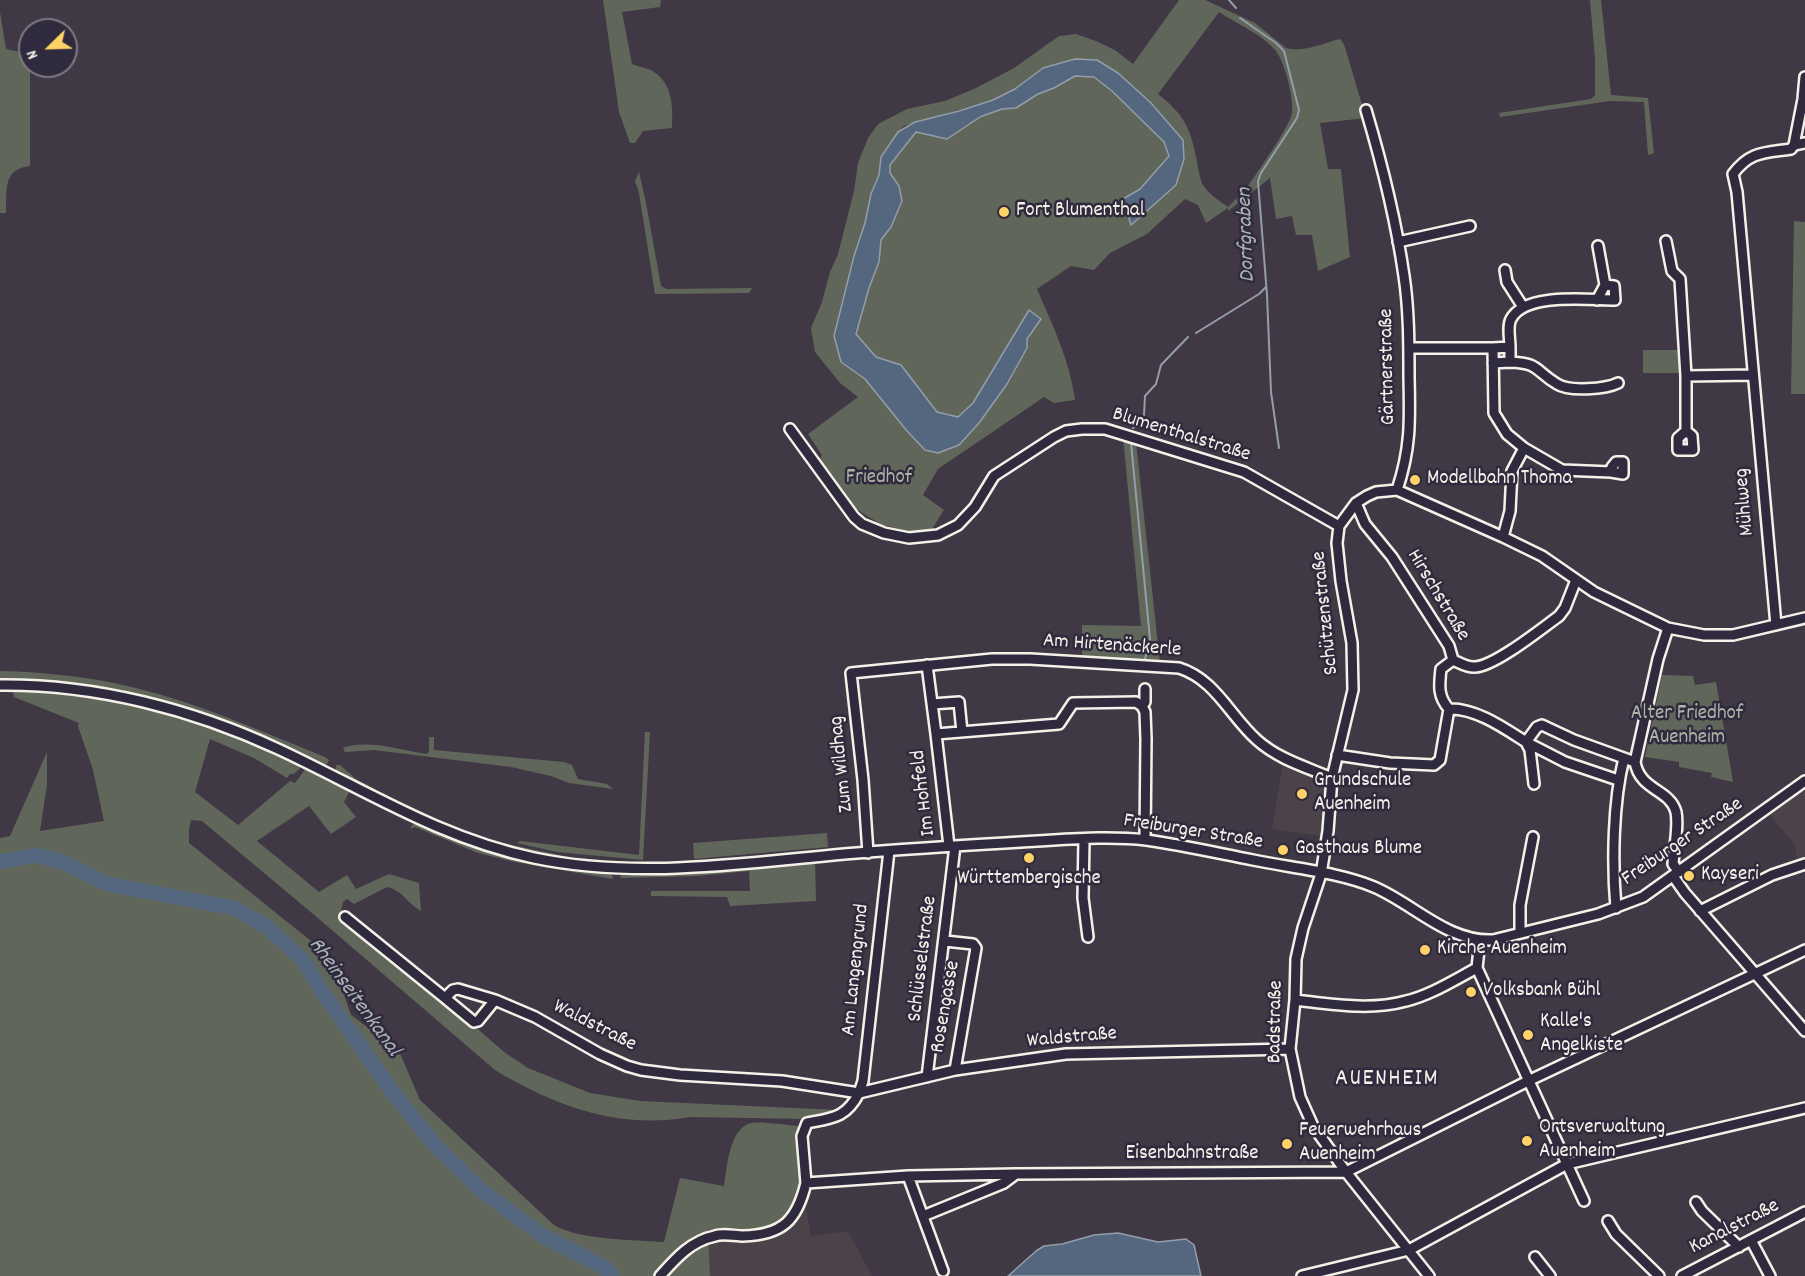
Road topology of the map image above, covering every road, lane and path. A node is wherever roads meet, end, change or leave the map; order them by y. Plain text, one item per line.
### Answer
1 (1805, 77) edge
2 (1366, 110) dead end
3 (1805, 143) edge
4 (1794, 145) junction
5 (1470, 226) dead end
6 (1666, 241) dead end
7 (1398, 242) junction
8 (1598, 246) dead end
9 (1505, 270) dead end
10 (1605, 285) junction
11 (1597, 300) junction
12 (1523, 307) junction
13 (1510, 347) junction
14 (1409, 348) junction
15 (1492, 348) junction
16 (1510, 362) junction
17 (1493, 363) junction
18 (1753, 375) junction
19 (1686, 376) junction
20 (1618, 383) dead end
21 (790, 429) dead end
22 (1686, 430) dead end
23 (1524, 448) junction
24 (1611, 472) dead end
25 (1397, 490) junction
26 (1356, 503) junction
27 (1339, 526) junction
28 (1503, 537) junction
29 (1576, 580) junction
30 (1805, 618) edge
31 (1776, 625) junction
32 (1668, 628) junction
33 (1454, 660) junction
34 (927, 665) junction
35 (851, 673) joint
36 (0, 685) edge
37 (1145, 689) dead end
38 (932, 704) junction
39 (1142, 706) junction
40 (1449, 709) junction
41 (962, 732) junction
42 (936, 734) junction
43 (1526, 742) junction
44 (1337, 755) junction
45 (1624, 758) junction
46 (1635, 762) junction
47 (1332, 778) junction
48 (1618, 780) junction
49 (1805, 781) edge
50 (1534, 784) dead end
51 (1533, 837) dead end
52 (1084, 839) junction
53 (1145, 840) junction
54 (952, 846) junction
55 (889, 851) junction
56 (868, 853) junction
57 (1805, 864) edge
58 (1321, 874) junction
59 (1676, 874) junction
60 (1616, 908) junction
61 (1700, 911) junction
62 (345, 917) dead end
63 (1520, 933) junction
64 (1088, 937) dead end
65 (1480, 940) junction
66 (945, 941) junction
67 (1805, 950) edge
68 (1477, 968) junction
69 (1755, 974) junction
70 (445, 998) junction
71 (495, 1000) junction
72 (1295, 1000) junction
73 (1805, 1031) edge
74 (1290, 1049) junction
75 (955, 1070) junction
76 (927, 1077) junction
77 (1528, 1082) junction
78 (859, 1093) junction
79 (1805, 1108) edge
80 (1568, 1164) junction
81 (1346, 1172) junction
82 (1016, 1174) junction
83 (908, 1176) junction
84 (806, 1183) junction
85 (1584, 1201) dead end
86 (1696, 1202) dead end
87 (1805, 1212) edge
88 (923, 1216) junction
89 (1608, 1221) dead end
90 (1751, 1240) junction
91 (1739, 1247) junction
92 (1409, 1250) junction
93 (1535, 1257) dead end
94 (944, 1271) dead end
95 (660, 1276) edge
96 (1302, 1276) edge
97 (1429, 1276) edge
98 (1550, 1276) edge
99 (1659, 1276) edge
100 (1682, 1276) edge
101 (1770, 1276) edge

1 - 4 street
2 - 7 street, Gärtnerstraße
3 - 4 street
4 - 18 street, Mühlweg
5 - 7 street
6 - 19 street
7 - 14 street, Gärtnerstraße
8 - 10 street
9 - 12 street
10 - 11 street
10 - 11 street
11 - 12 street
12 - 13 street
13 - 15 street
13 - 16 street
14 - 15 street
14 - 25 street, Gärtnerstraße
15 - 17 street
16 - 17 street
16 - 20 street
17 - 23 street
18 - 19 street
18 - 31 street, Mühlweg
19 - 22 street
21 - 27 street, Blumenthalstraße
23 - 24 street
23 - 28 street
25 - 26 street
25 - 28 street
26 - 27 street
26 - 33 street, Hirschstraße
27 - 44 street, Schützenstraße
28 - 29 street
29 - 32 street
29 - 33 street
30 - 31 street
31 - 32 street
32 - 46 street
33 - 40 street, Hirschstraße
34 - 35 street, Am Hirtenäckerle
34 - 38 street, Im Hohfeld
34 - 47 street, Am Hirtenäckerle
35 - 56 street, Zum Wildhag
36 - 56 street, Freiburger Straße
37 - 39 street
38 - 41 street
38 - 42 street, Im Hohfeld
39 - 41 street, Im Hohfeld
39 - 53 street
40 - 43 street
40 - 44 street
41 - 42 street, Im Hohfeld
42 - 54 street, Im Hohfeld
43 - 45 street
43 - 48 street
43 - 50 street
44 - 47 street, Schützenstraße
45 - 46 street
45 - 48 street
46 - 59 street
47 - 58 street, Schützenstraße
48 - 60 street
49 - 59 street, Freiburger Straße
51 - 63 street
52 - 53 street, Freiburger Straße
52 - 54 street, Freiburger Straße
52 - 64 street
53 - 58 street, Freiburger Straße
54 - 55 street, Freiburger Straße
54 - 66 street, Schlüsselstraße
55 - 56 street, Freiburger Straße
55 - 78 street, Am Langengrund
57 - 61 street
58 - 65 street, Freiburger Straße
58 - 72 street, Badstraße
59 - 60 street, Freiburger Straße
59 - 61 street
60 - 63 street, Freiburger Straße
61 - 69 street
62 - 70 street
63 - 65 street, Freiburger Straße
65 - 68 street
66 - 75 street, Rosengasse
66 - 76 street, Schlüsselstraße
67 - 69 street, Eisenbahnstraße
68 - 72 street
68 - 77 street
69 - 73 street
69 - 77 street, Eisenbahnstraße
70 - 71 street, Waldstraße
70 - 71 street
71 - 78 street, Waldstraße
72 - 74 street, Badstraße
74 - 75 street, Waldstraße
74 - 81 street, Badstraße
75 - 76 street, Waldstraße
76 - 78 street, Waldstraße
77 - 80 street
77 - 81 street, Eisenbahnstraße
78 - 84 street
79 - 80 street
80 - 85 street
80 - 92 street
81 - 82 street, Eisenbahnstraße
81 - 92 street, Badstraße
82 - 83 street, Eisenbahnstraße
82 - 88 street, Eisenbahnstraße
83 - 84 street, Eisenbahnstraße
83 - 88 street
84 - 95 street
86 - 91 street
87 - 90 street, Kanalstraße
88 - 94 street
89 - 99 street
90 - 91 street, Kanalstraße
90 - 101 street
91 - 100 street, Kanalstraße
92 - 96 street
92 - 97 street, Badstraße
93 - 98 street

